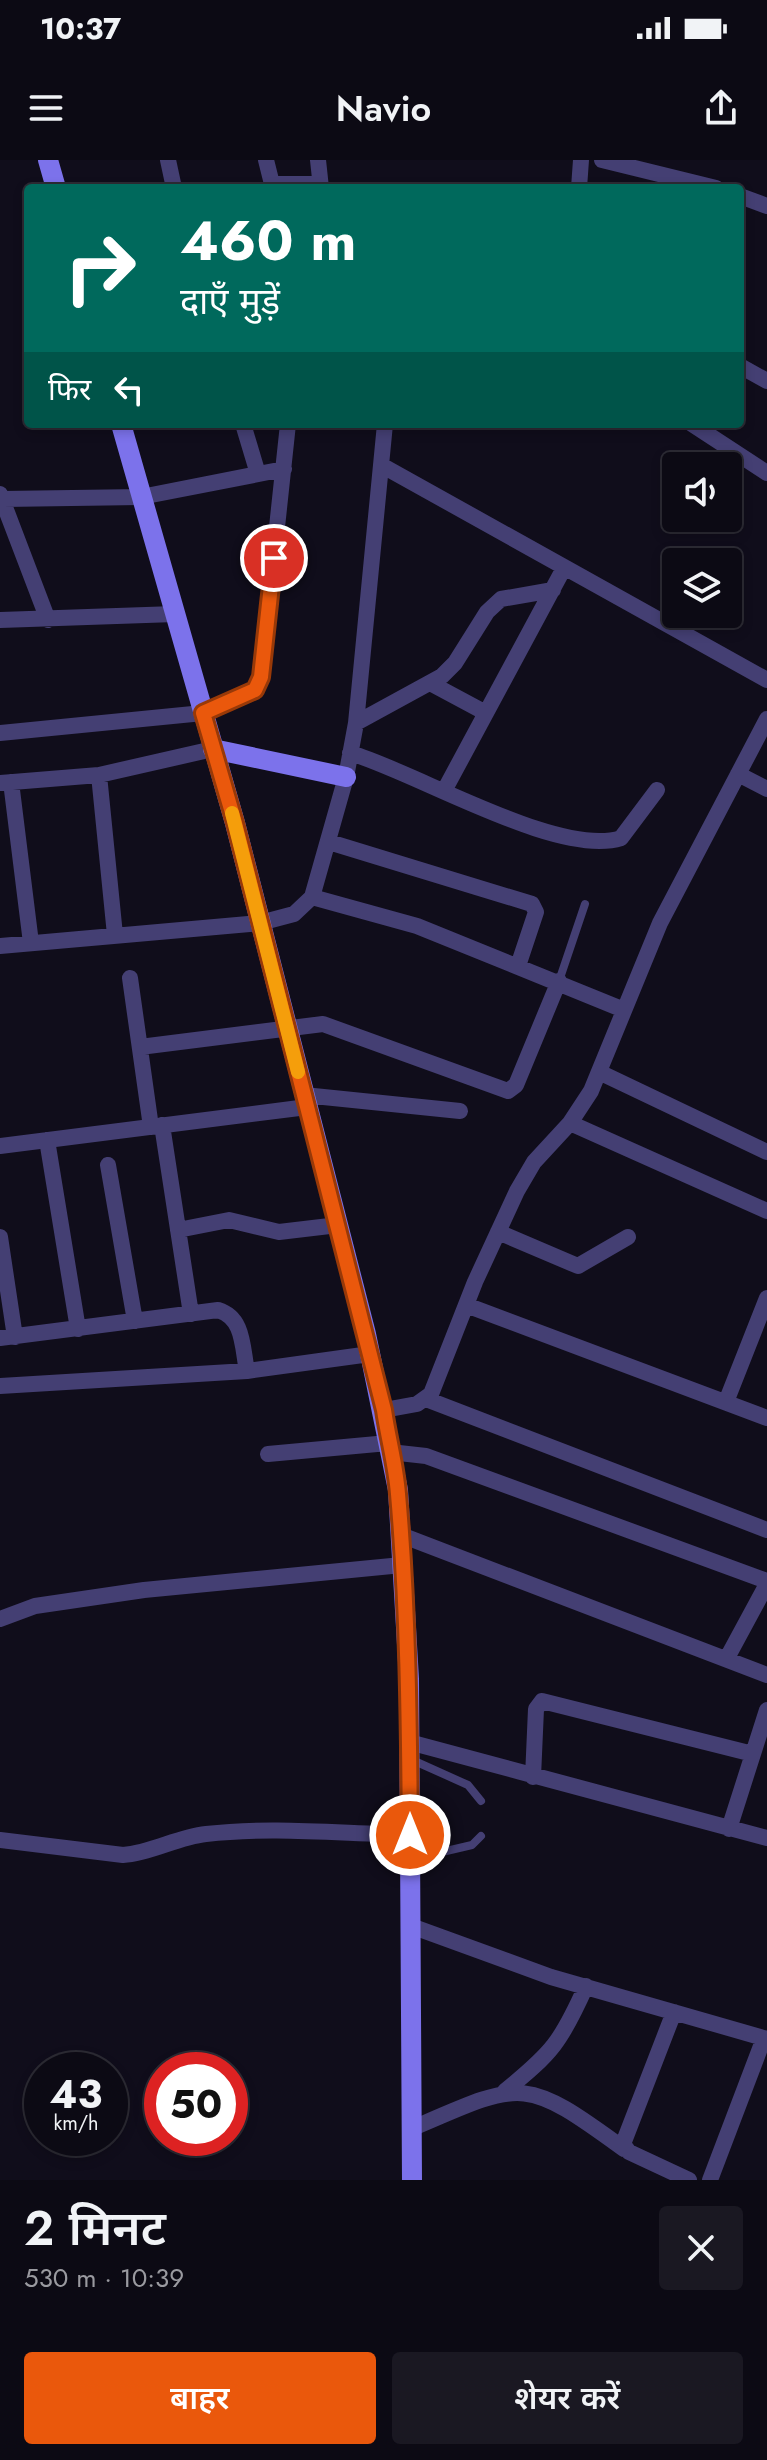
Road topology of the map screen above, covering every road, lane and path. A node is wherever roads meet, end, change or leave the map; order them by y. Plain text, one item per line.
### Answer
1 (48, 160) edge
2 (168, 160) edge
3 (266, 160) edge
4 (318, 160) edge
5 (581, 160) edge
6 (602, 160) edge
7 (660, 180) edge
8 (55, 184) edge
9 (173, 184) edge
10 (272, 184) edge
11 (320, 184) edge
12 (579, 184) edge
13 (688, 184) edge
14 (744, 197) edge
15 (767, 206) edge
16 (744, 368) edge
17 (767, 381) edge
18 (122, 428) edge
19 (244, 428) edge
20 (288, 428) edge
21 (385, 428) edge
22 (698, 428) edge
23 (381, 465) junction
24 (284, 469) junction
25 (767, 473) edge
26 (258, 474) junction
27 (1, 496) edge
28 (141, 497) junction
29 (564, 568) junction
30 (553, 590) junction
31 (175, 614) junction
32 (0, 620) edge
33 (48, 620) junction
34 (767, 680) edge
35 (430, 683) junction
36 (203, 713) junction
37 (486, 713) junction
38 (767, 719) edge
39 (356, 723) junction
40 (0, 733) edge
41 (213, 749) junction
42 (350, 753) junction
43 (738, 774) junction
44 (99, 775) junction
45 (6, 782) edge
46 (343, 787) junction
47 (767, 789) edge
48 (657, 790) dead end
49 (444, 791) junction
50 (329, 842) junction
51 (312, 897) junction
52 (585, 904) dead end
53 (260, 923) junction
54 (115, 935) junction
55 (31, 943) junction
56 (0, 946) edge
57 (518, 966) junction
58 (130, 978) dead end
59 (559, 981) junction
60 (624, 1010) junction
61 (286, 1027) junction
62 (140, 1047) junction
63 (599, 1072) junction
64 (306, 1101) junction
65 (460, 1111) dead end
66 (570, 1123) junction
67 (156, 1126) junction
68 (47, 1140) junction
69 (0, 1146) edge
70 (767, 1152) edge
71 (108, 1165) dead end
72 (767, 1211) edge
73 (338, 1225) junction
74 (178, 1230) junction
75 (498, 1232) junction
76 (0, 1237) edge
77 (628, 1237) dead end
78 (767, 1298) edge
79 (466, 1305) junction
80 (191, 1314) junction
81 (135, 1321) junction
82 (78, 1329) junction
83 (8, 1338) edge
84 (370, 1354) junction
85 (247, 1371) junction
86 (0, 1386) edge
87 (426, 1399) junction
88 (726, 1402) junction
89 (384, 1410) junction
90 (767, 1418) edge
91 (389, 1447) junction
92 (268, 1454) dead end
93 (767, 1530) edge
94 (401, 1535) junction
95 (402, 1565) junction
96 (765, 1591) edge
97 (0, 1619) edge
98 (727, 1658) junction
99 (767, 1675) edge
100 (767, 1710) edge
101 (409, 1750) junction
102 (753, 1754) junction
103 (533, 1777) junction
104 (481, 1801) dead end
105 (729, 1829) junction
106 (410, 1835) junction
107 (481, 1836) dead end
108 (767, 1838) edge
109 (0, 1840) edge
110 (410, 1859) junction
111 (411, 1926) junction
112 (586, 1986) junction
113 (674, 2012) junction
114 (765, 2039) edge
115 (505, 2091) junction
116 (411, 2129) junction
117 (624, 2149) junction
118 (412, 2180) edge
119 (689, 2180) edge
120 (710, 2180) edge

1 - 8 main road
2 - 9 street
3 - 10 street
4 - 11 street
5 - 12 street
6 - 7 street
7 - 13 street
14 - 15 street
16 - 17 street
18 - 28 main road
19 - 26 street
20 - 24 street
21 - 23 street
22 - 25 street
23 - 29 street
23 - 39 street
24 - 26 street
24 - 36 street
26 - 28 street
27 - 28 street
27 - 33 street
28 - 31 main road
29 - 30 street
29 - 34 street
30 - 35 street
30 - 37 street
31 - 33 street
31 - 36 main road
32 - 33 street
35 - 37 street
35 - 39 street
36 - 40 street
36 - 41 main road
37 - 49 street
38 - 43 street
39 - 42 street
41 - 44 street
41 - 46 main road
41 - 53 main road
42 - 46 street
42 - 49 street
43 - 47 street
43 - 60 street
44 - 45 street
44 - 54 street
45 - 55 street
46 - 50 street
48 - 49 street
50 - 51 street
50 - 57 street
51 - 53 street
51 - 57 street
52 - 59 lane
53 - 54 street
53 - 61 main road
54 - 55 street
55 - 56 street
57 - 59 street
58 - 62 street
59 - 60 street
59 - 61 street
60 - 63 street
61 - 62 street
61 - 64 main road
62 - 67 street
63 - 66 street
63 - 70 street
64 - 65 street
64 - 67 street
64 - 73 main road
66 - 72 street
66 - 75 street
67 - 68 street
67 - 74 street
68 - 69 street
68 - 82 street
71 - 81 street
73 - 74 street
73 - 84 main road
74 - 80 street
75 - 77 street
75 - 79 street
76 - 83 street
78 - 88 street
79 - 87 street
79 - 88 street
80 - 81 street
80 - 85 street
81 - 82 street
82 - 83 street
84 - 85 street
84 - 89 main road
85 - 86 street
87 - 89 street
87 - 93 street
88 - 90 street
89 - 91 main road
91 - 92 street
91 - 94 main road
91 - 96 street
94 - 95 main road
94 - 98 street
95 - 97 street
95 - 101 main road
96 - 98 street
98 - 99 street
100 - 102 street
101 - 103 street
101 - 104 lane
101 - 106 main road
102 - 103 street
102 - 105 street
103 - 105 street
105 - 108 street
106 - 109 street
106 - 110 main road
107 - 110 lane
110 - 111 main road
111 - 112 street
111 - 116 main road
112 - 113 street
112 - 115 street
113 - 114 street
113 - 117 street
114 - 120 street
115 - 116 street
115 - 117 street
116 - 118 main road
117 - 119 street

